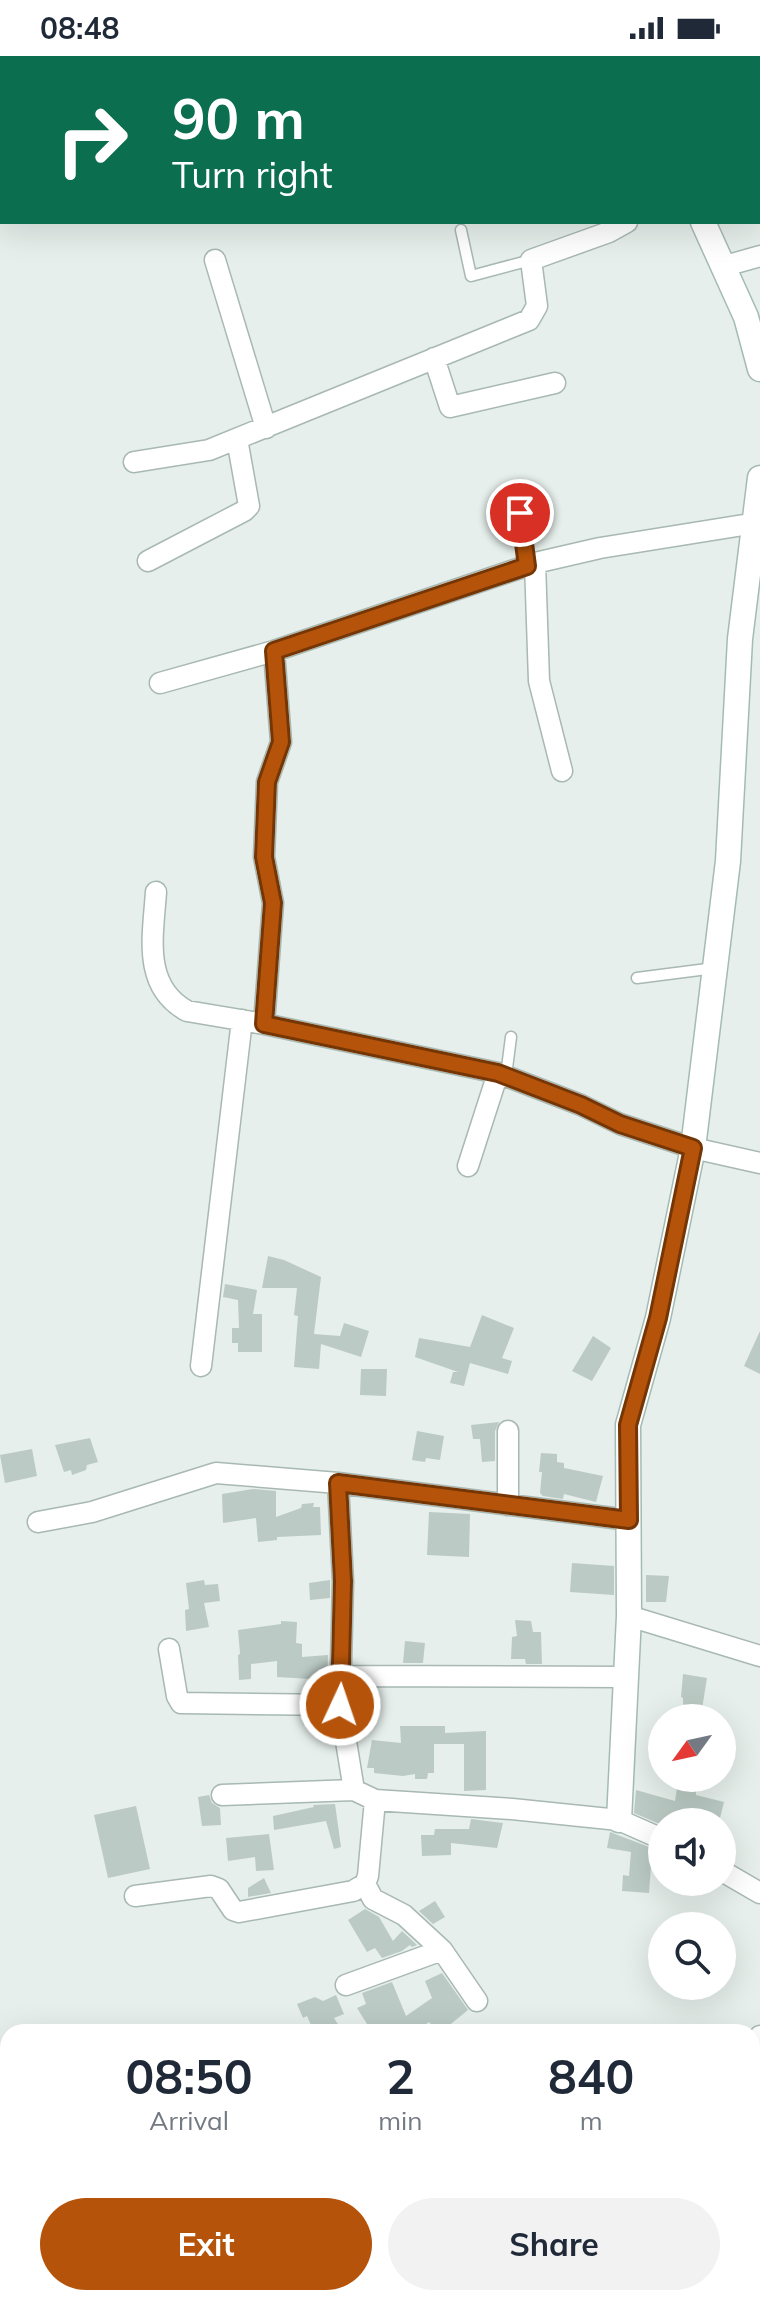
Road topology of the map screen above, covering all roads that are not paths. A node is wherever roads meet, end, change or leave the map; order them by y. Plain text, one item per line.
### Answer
1 (623, 224) edge
2 (704, 224) edge
3 (461, 230) dead end
4 (760, 256) edge
5 (215, 260) dead end
6 (531, 260) junction
7 (725, 266) junction
8 (434, 358) junction
9 (760, 369) edge
10 (555, 383) dead end
11 (266, 428) junction
12 (237, 439) junction
13 (134, 462) dead end
14 (760, 478) edge
15 (520, 513) dead end
16 (756, 523) junction
17 (148, 561) dead end
18 (531, 564) junction
19 (274, 651) junction
20 (160, 683) dead end
21 (562, 771) dead end
22 (156, 892) dead end
23 (715, 968) junction
24 (637, 978) dead end
25 (242, 1020) junction
26 (264, 1024) junction
27 (511, 1037) dead end
28 (502, 1075) junction
29 (693, 1148) junction
30 (760, 1163) edge
31 (468, 1166) dead end
32 (201, 1366) dead end
33 (508, 1431) dead end
34 (338, 1483) junction
35 (508, 1505) junction
36 (629, 1520) junction
37 (38, 1522) dead end
38 (629, 1616) junction
39 (169, 1649) dead end
40 (760, 1656) edge
41 (342, 1676) junction
42 (627, 1677) junction
43 (340, 1705) junction
44 (354, 1790) junction
45 (222, 1795) dead end
46 (375, 1800) junction
47 (619, 1820) junction
48 (648, 1833) edge
49 (736, 1879) edge
50 (365, 1884) junction
51 (760, 1893) edge
52 (135, 1896) dead end
53 (442, 1950) junction
54 (346, 1985) dead end
55 (477, 2001) dead end

1 - 6 street
2 - 7 street
3 - 6 lane
4 - 7 street
5 - 11 street
6 - 8 street
7 - 9 street
8 - 10 street
8 - 11 street
11 - 12 street
12 - 13 street
12 - 17 street
14 - 16 street
15 - 18 lane
16 - 18 street
16 - 23 street
18 - 19 street
18 - 21 street
19 - 20 street
19 - 26 street
22 - 25 street
23 - 24 lane
23 - 29 street
25 - 26 street
25 - 32 street
26 - 28 street
27 - 28 lane
28 - 29 street
28 - 31 street
29 - 30 street
29 - 36 street
33 - 35 street
34 - 35 street
34 - 37 street
34 - 41 street
35 - 36 street
36 - 38 street
38 - 40 street
38 - 42 street
39 - 43 street
41 - 42 street
41 - 43 street
42 - 47 street
43 - 44 street
44 - 45 street
44 - 46 street
46 - 47 street
46 - 50 street
47 - 48 street
49 - 51 street
50 - 52 street
50 - 53 street
53 - 54 street
53 - 55 street

